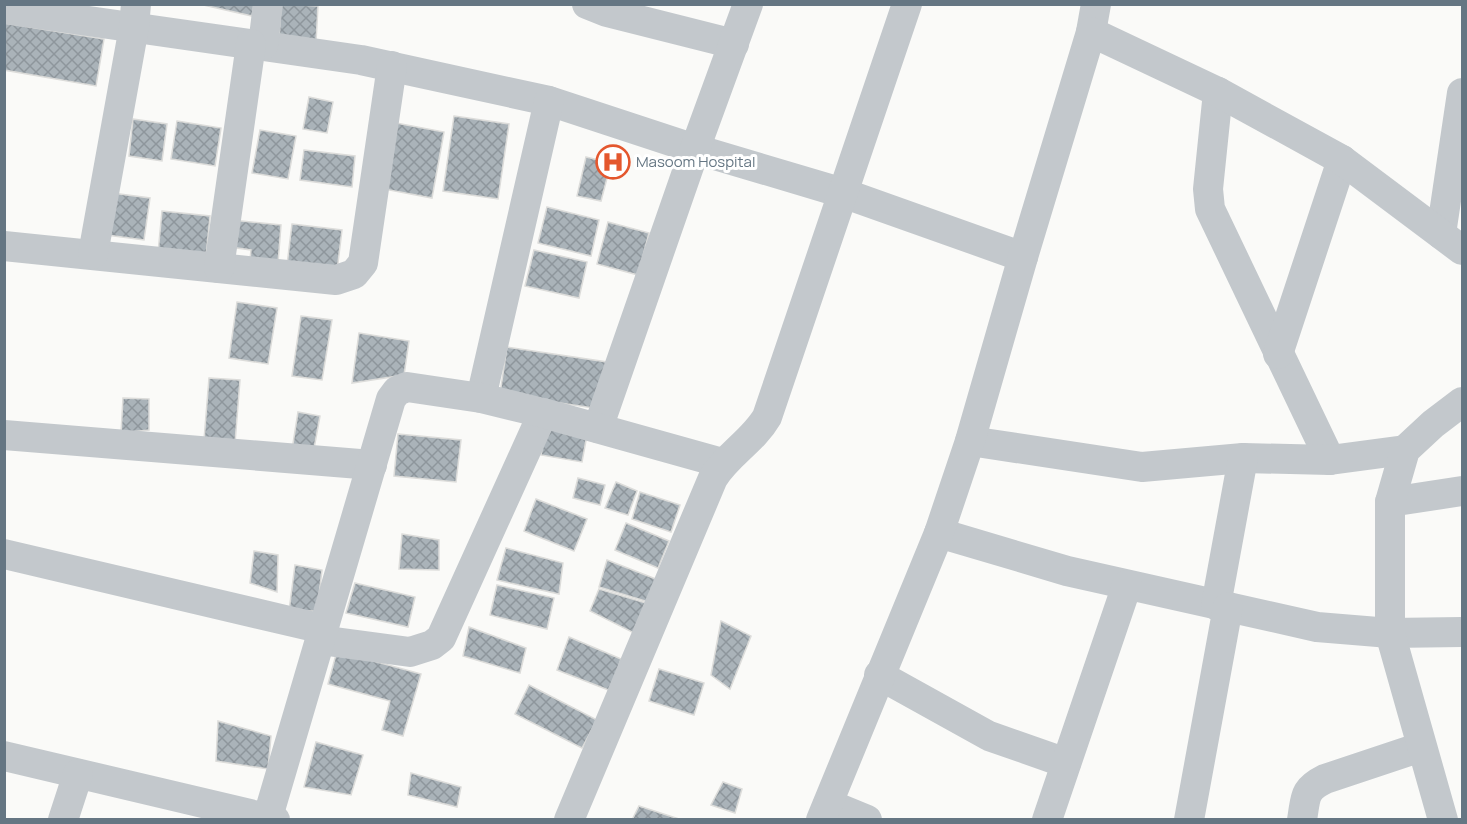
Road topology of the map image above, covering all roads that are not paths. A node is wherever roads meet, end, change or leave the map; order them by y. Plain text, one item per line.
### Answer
1 (268, 4) edge
2 (587, 4) edge
3 (748, 4) edge
4 (907, 4) edge
5 (4, 9) edge
6 (135, 16) edge
7 (1094, 18) edge
8 (734, 44) junction
9 (257, 45) junction
10 (392, 66) junction
11 (1218, 92) junction
12 (1462, 93) edge
13 (549, 101) junction
14 (695, 149) junction
15 (1342, 160) junction
16 (843, 193) junction
17 (1452, 242) edge
18 (4, 246) edge
19 (93, 254) junction
20 (1023, 257) junction
21 (219, 268) junction
22 (1278, 354) junction
23 (481, 398) junction
24 (1462, 402) edge
25 (543, 413) junction
26 (598, 428) junction
27 (4, 435) edge
28 (970, 441) junction
29 (1405, 450) junction
30 (1243, 458) junction
31 (1330, 460) junction
32 (722, 463) junction
33 (372, 465) junction
34 (1462, 491) edge
35 (1390, 502) junction
36 (939, 533) junction
37 (4, 554) edge
38 (1127, 585) junction
39 (1222, 606) junction
40 (1462, 632) edge
41 (1390, 633) junction
42 (321, 634) junction
43 (879, 675) junction
44 (1421, 747) junction
45 (4, 756) edge
46 (1066, 764) junction
47 (78, 774) junction
48 (825, 812) edge
49 (63, 819) edge
50 (270, 819) edge
51 (569, 819) edge
52 (867, 819) edge
53 (1047, 819) edge
54 (1189, 819) edge
55 (1302, 819) edge
56 (1443, 819) edge

1 - 9 street
2 - 8 street
3 - 8 street
4 - 16 street
5 - 6 street
6 - 9 street
6 - 19 street
7 - 11 street
7 - 20 street
8 - 14 street
9 - 10 street
9 - 21 street
10 - 13 street
10 - 21 street
11 - 15 street
11 - 22 street
12 - 17 street
13 - 14 street
13 - 23 street
14 - 16 street
14 - 26 street
15 - 17 street
15 - 22 street
16 - 20 street
16 - 32 street
18 - 19 street
19 - 21 street
20 - 28 street
22 - 31 street
23 - 25 street
23 - 33 street
24 - 29 street
25 - 26 street
25 - 42 street
26 - 32 street
27 - 33 street
28 - 30 street
28 - 36 street
29 - 31 street
29 - 35 street
30 - 31 street
30 - 39 street
32 - 51 street
33 - 42 street
34 - 35 street
35 - 41 street
36 - 38 street
36 - 43 street
37 - 42 street
38 - 39 street
38 - 46 street
39 - 41 street
39 - 54 street
40 - 41 street
41 - 44 street
42 - 50 street
43 - 46 street
43 - 48 street
44 - 55 street
44 - 56 street
45 - 47 street
46 - 53 street
47 - 49 street
47 - 50 street
48 - 52 street

